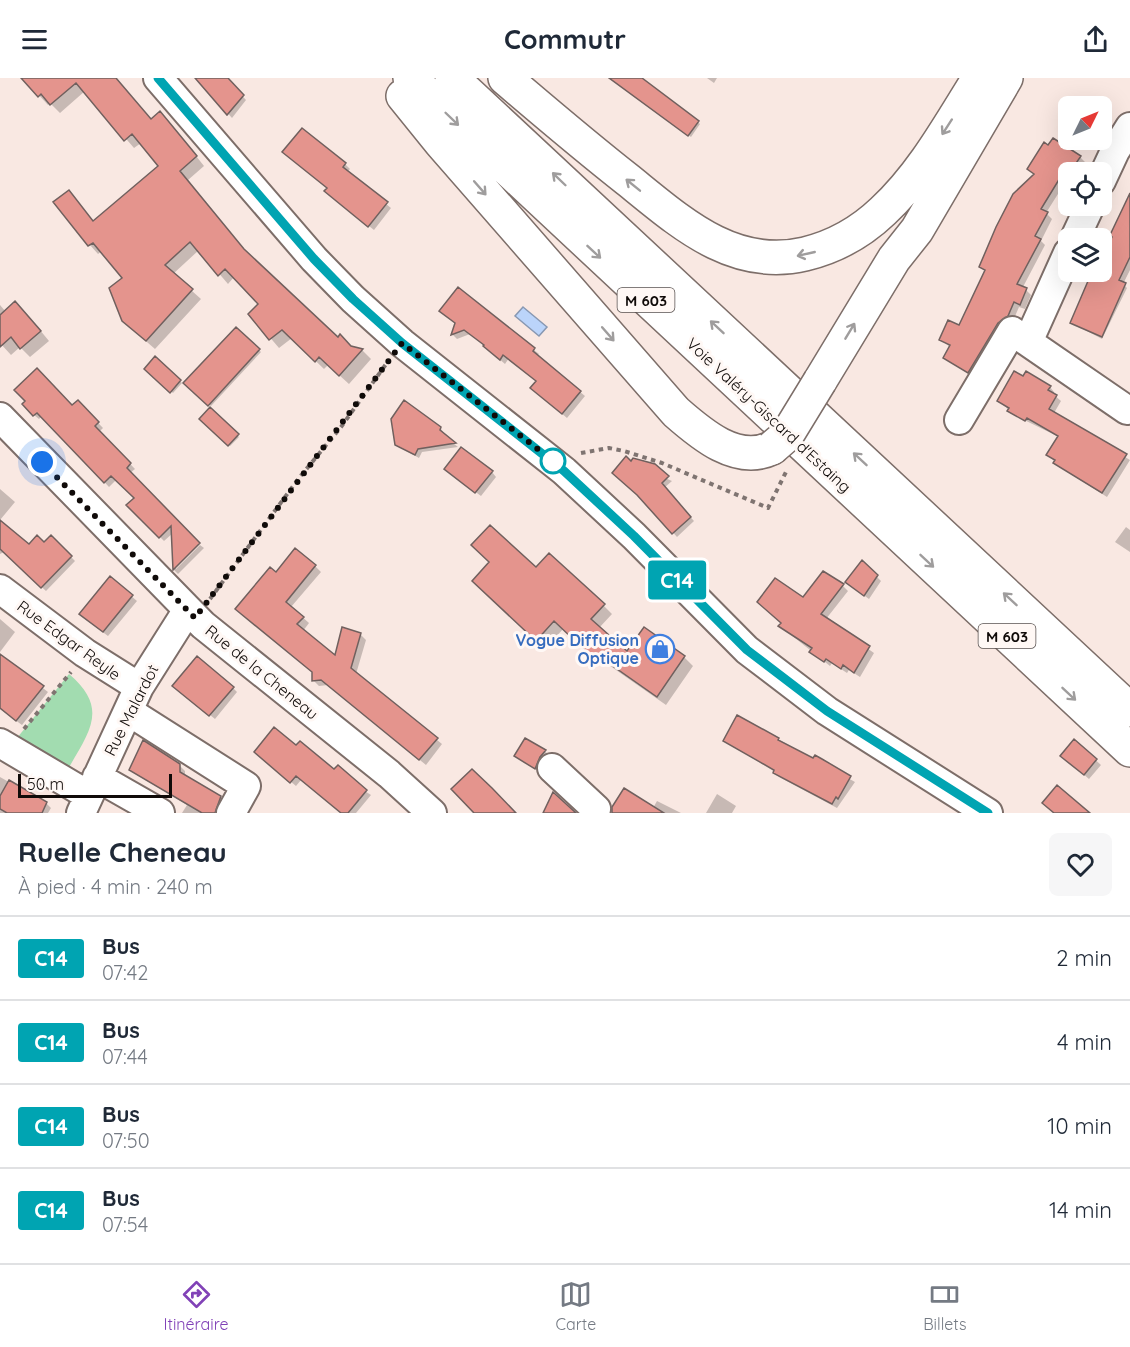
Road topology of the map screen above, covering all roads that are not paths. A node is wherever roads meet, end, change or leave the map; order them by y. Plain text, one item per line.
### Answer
1 (158, 78) edge
2 (389, 78) edge
3 (410, 78) edge
4 (452, 78) edge
5 (506, 78) edge
6 (979, 78) edge
7 (1006, 78) edge
8 (1130, 127) edge
9 (1110, 162) edge
10 (1058, 275) edge
11 (1028, 342) junction
12 (1127, 410) dead end
13 (0, 417) edge
14 (959, 420) dead end
15 (0, 589) edge
16 (191, 614) junction
17 (133, 699) junction
18 (1130, 710) edge
19 (5, 746) edge
20 (1130, 750) edge
21 (552, 768) dead end
22 (89, 795) edge
23 (160, 813) edge
24 (231, 813) edge
25 (432, 813) edge
26 (595, 813) edge
27 (988, 813) edge

1 - 27 street
2 -> 7 highway, bridge
3 -> 20 highway, Voie Valéry-Giscard d'Estaing / M 603
18 -> 4 highway, Voie Valéry-Giscard d'Estaing / M 603
6 -> 5 highway
8 - 9 street
10 - 11 street
11 - 12 street
11 - 14 street
13 - 16 street, Rue de la Cheneau
15 - 17 street, Rue Edgar Reyle
16 - 17 street, Rue Malardot
16 - 25 street, Rue de la Cheneau
17 - 22 street, Rue Malardot
17 - 24 street, Rue Edgar Reyle
19 - 22 street
21 - 26 street
22 - 23 street

